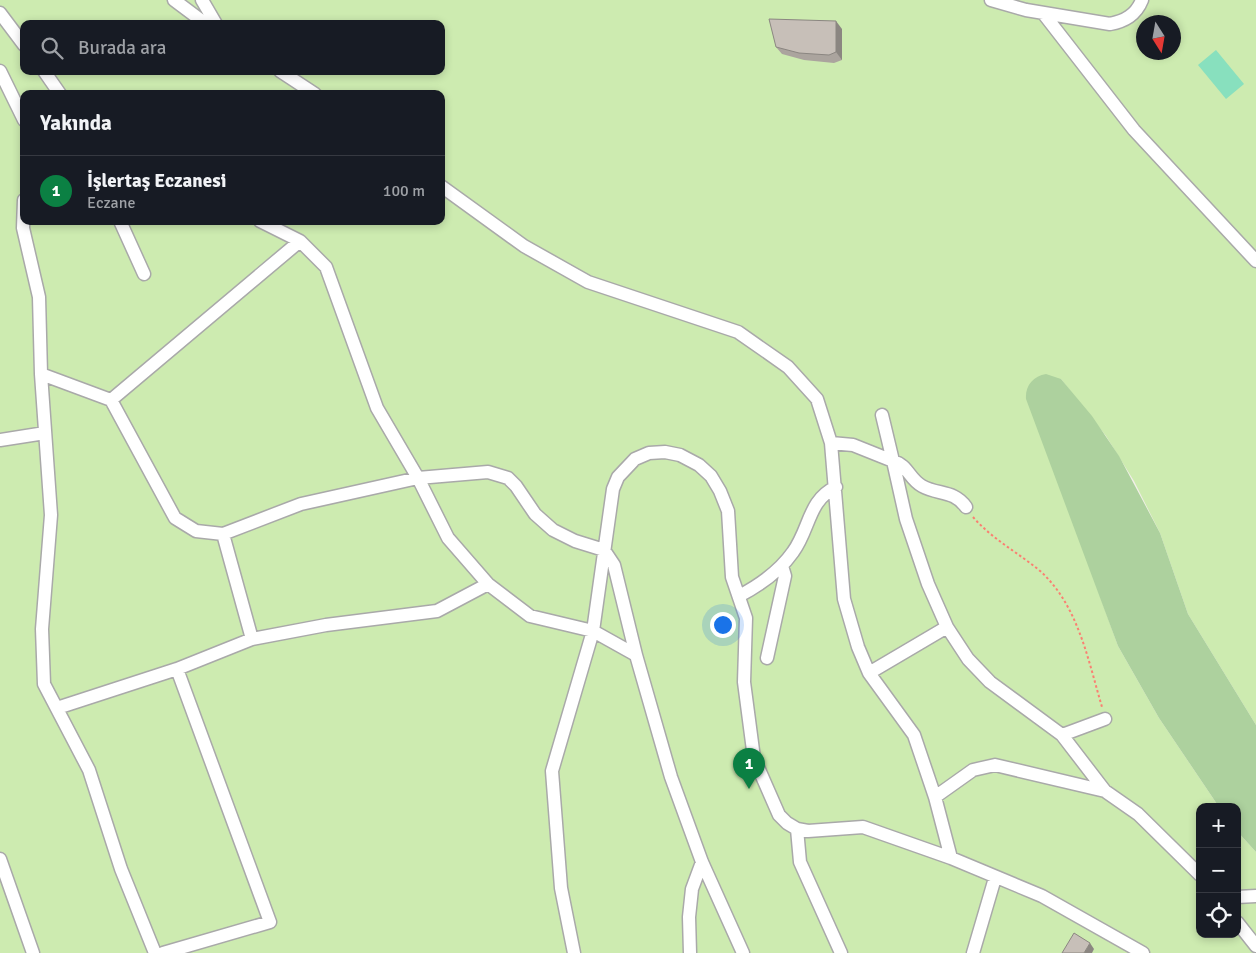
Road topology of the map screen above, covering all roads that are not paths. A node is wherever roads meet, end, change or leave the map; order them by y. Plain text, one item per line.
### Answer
1 (174, 0) edge
2 (202, 0) edge
3 (991, 0) edge
4 (1142, 0) edge
5 (0, 13) edge
6 (1043, 13) junction
7 (201, 20) edge
8 (214, 20) edge
9 (20, 40) edge
10 (0, 71) edge
11 (47, 75) edge
12 (286, 75) edge
13 (57, 90) edge
14 (310, 90) edge
15 (20, 112) edge
16 (445, 189) edge
17 (23, 225) edge
18 (122, 225) edge
19 (268, 225) edge
20 (300, 241) junction
21 (1256, 261) edge
22 (144, 274) dead end
23 (41, 374) junction
24 (111, 400) junction
25 (882, 415) dead end
26 (45, 433) junction
27 (0, 440) edge
28 (831, 443) junction
29 (894, 461) junction
30 (418, 478) junction
31 (836, 486) junction
32 (966, 507) road end
33 (222, 534) junction
34 (604, 550) junction
35 (782, 566) junction
36 (488, 584) junction
37 (739, 596) junction
38 (947, 627) junction
39 (593, 631) junction
40 (252, 639) junction
41 (636, 654) junction
42 (768, 658) dead end
43 (178, 669) junction
44 (869, 673) junction
45 (57, 708) junction
46 (1105, 719) road end
47 (1062, 735) junction
48 (1105, 791) junction
49 (935, 796) junction
50 (797, 829) junction
51 (951, 858) junction
52 (0, 859) edge
53 (702, 862) junction
54 (1196, 871) edge
55 (995, 878) junction
56 (1256, 896) edge
57 (1241, 897) edge
58 (1241, 927) edge
59 (1256, 946) edge
60 (33, 953) edge
61 (155, 953) edge
62 (164, 953) edge
63 (574, 953) edge
64 (690, 953) edge
65 (743, 953) edge
66 (841, 953) edge
67 (973, 953) edge
68 (1143, 953) edge

1 - 7 street
2 - 8 street
3 - 6 street
4 - 6 street
5 - 9 street
6 - 21 street
10 - 15 street
11 - 13 street
12 - 14 street
16 - 28 street
17 - 23 street
18 - 22 street
19 - 20 street
20 - 24 street
20 - 30 street
23 - 24 street
23 - 26 street
24 - 33 street
25 - 29 street
26 - 27 street
26 - 45 street
28 - 29 street
28 - 31 street
29 - 32 street
29 - 38 street
30 - 33 street
30 - 34 street
30 - 36 street
31 - 35 street
31 - 44 street
33 - 40 street
34 - 37 street
34 - 39 street
34 - 41 street
35 - 37 street
35 - 42 street
36 - 39 street
36 - 40 street
37 - 50 street
38 - 44 street
38 - 47 street
39 - 41 street
39 - 63 street
40 - 43 street
41 - 53 street
43 - 45 street
43 - 62 street
44 - 49 street
45 - 61 street
46 - 47 street
47 - 48 street
48 - 49 street
48 - 54 street
49 - 51 street
50 - 51 street
50 - 66 street
51 - 55 street
52 - 60 street
53 - 64 street
53 - 65 street
55 - 67 street
55 - 68 street
56 - 57 street
58 - 59 street

